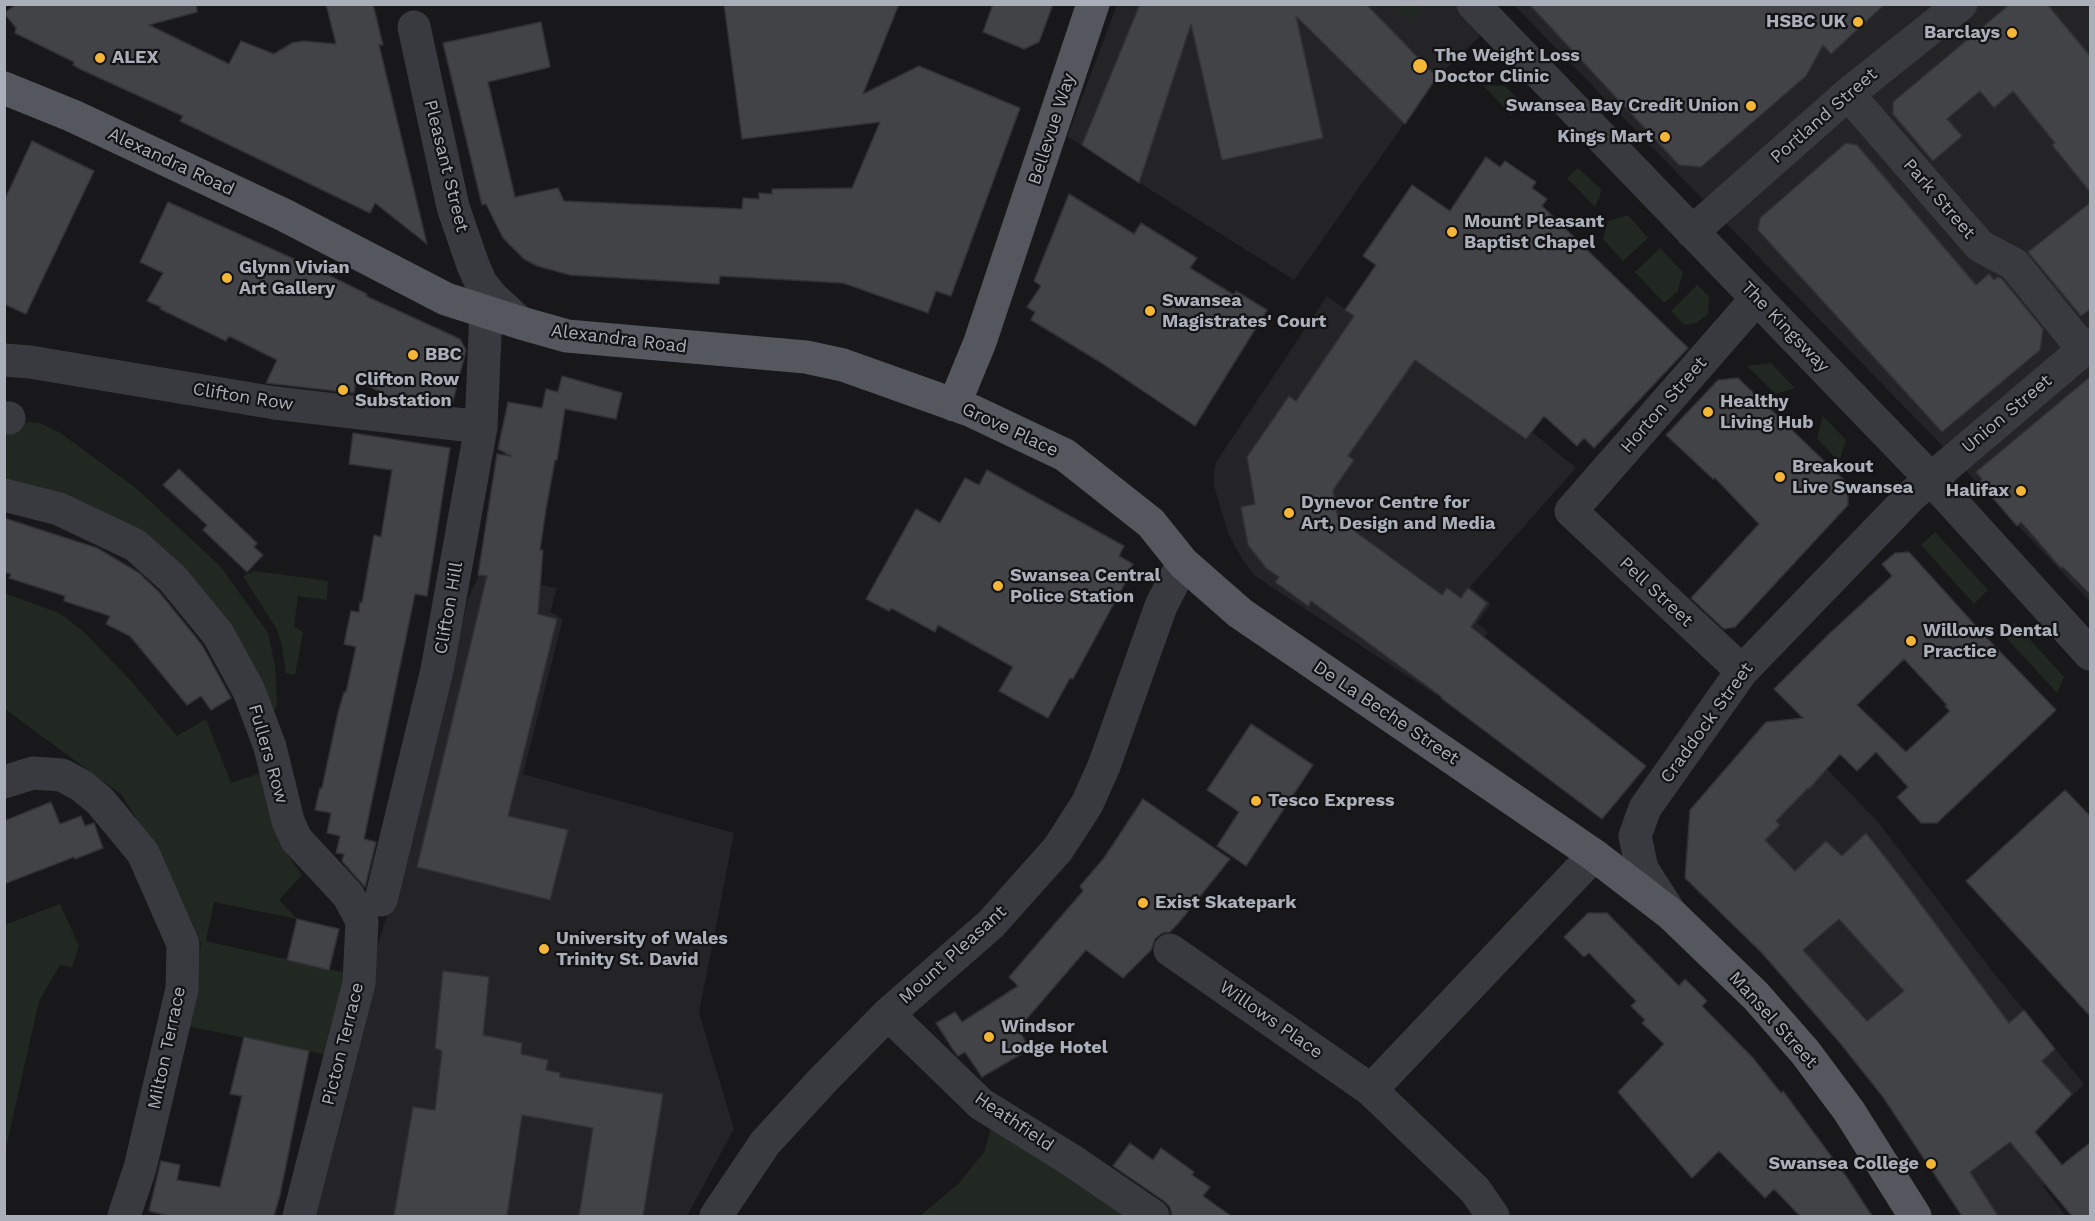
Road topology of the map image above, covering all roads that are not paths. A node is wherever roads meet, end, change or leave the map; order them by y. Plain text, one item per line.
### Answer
1 (1093, 4) edge
2 (1473, 4) edge
3 (1961, 4) edge
4 (414, 27) dead end
5 (4, 88) edge
6 (1848, 94) junction
7 (1692, 232) junction
8 (1011, 253) joint
9 (1757, 298) junction
10 (486, 311) junction
11 (521, 323) junction
12 (2087, 347) edge
13 (4, 360) edge
14 (954, 405) junction
15 (482, 427) junction
16 (1932, 480) junction
17 (4, 495) edge
18 (1571, 511) joint
19 (1183, 563) junction
20 (2091, 654) edge
21 (1742, 671) junction
22 (4, 782) edge
23 (288, 821) joint
24 (1594, 855) junction
25 (381, 900) dead end
26 (1672, 915) junction
27 (1170, 950) dead end
28 (888, 1014) junction
29 (1371, 1090) junction
30 (124, 1216) edge
31 (299, 1216) edge
32 (716, 1216) edge
33 (1153, 1216) edge
34 (1493, 1216) edge
35 (1915, 1216) edge

1 - 8 main road, Bellevue Way
2 - 7 street, The Kingsway
3 - 6 street, Portland Street
4 - 11 street, Pleasant Street
5 - 10 main road, Alexandra Road
6 - 7 street, Portland Street
6 - 12 street, Park Street
7 - 9 street, The Kingsway
8 - 14 main road, Grove Place
9 - 16 street, The Kingsway
9 - 18 street, Horton Street
10 - 11 main road, Alexandra Road
10 - 15 street, Clifton Hill
11 - 14 main road, Alexandra Road
12 - 16 street, Union Street
13 - 15 street, Clifton Row
14 - 19 main road, Grove Place
15 - 25 street, Clifton Hill
16 - 20 street, The Kingsway
16 - 21 street, Craddock Street
17 - 23 street, Fullers Row
18 - 21 street, Pell Street
19 - 24 main road, De La Beche Street
19 - 28 street, Mount Pleasant
21 - 26 street, Craddock Street
22 - 30 street, Milton Terrace
23 - 31 street, Picton Terrace
24 - 26 main road, Mansel Street
24 - 29 street
26 - 35 main road, Mansel Street
27 - 29 street, Willows Place
28 - 32 street, Mount Pleasant
28 - 33 street, Heathfield
29 - 34 street, Willows Place

